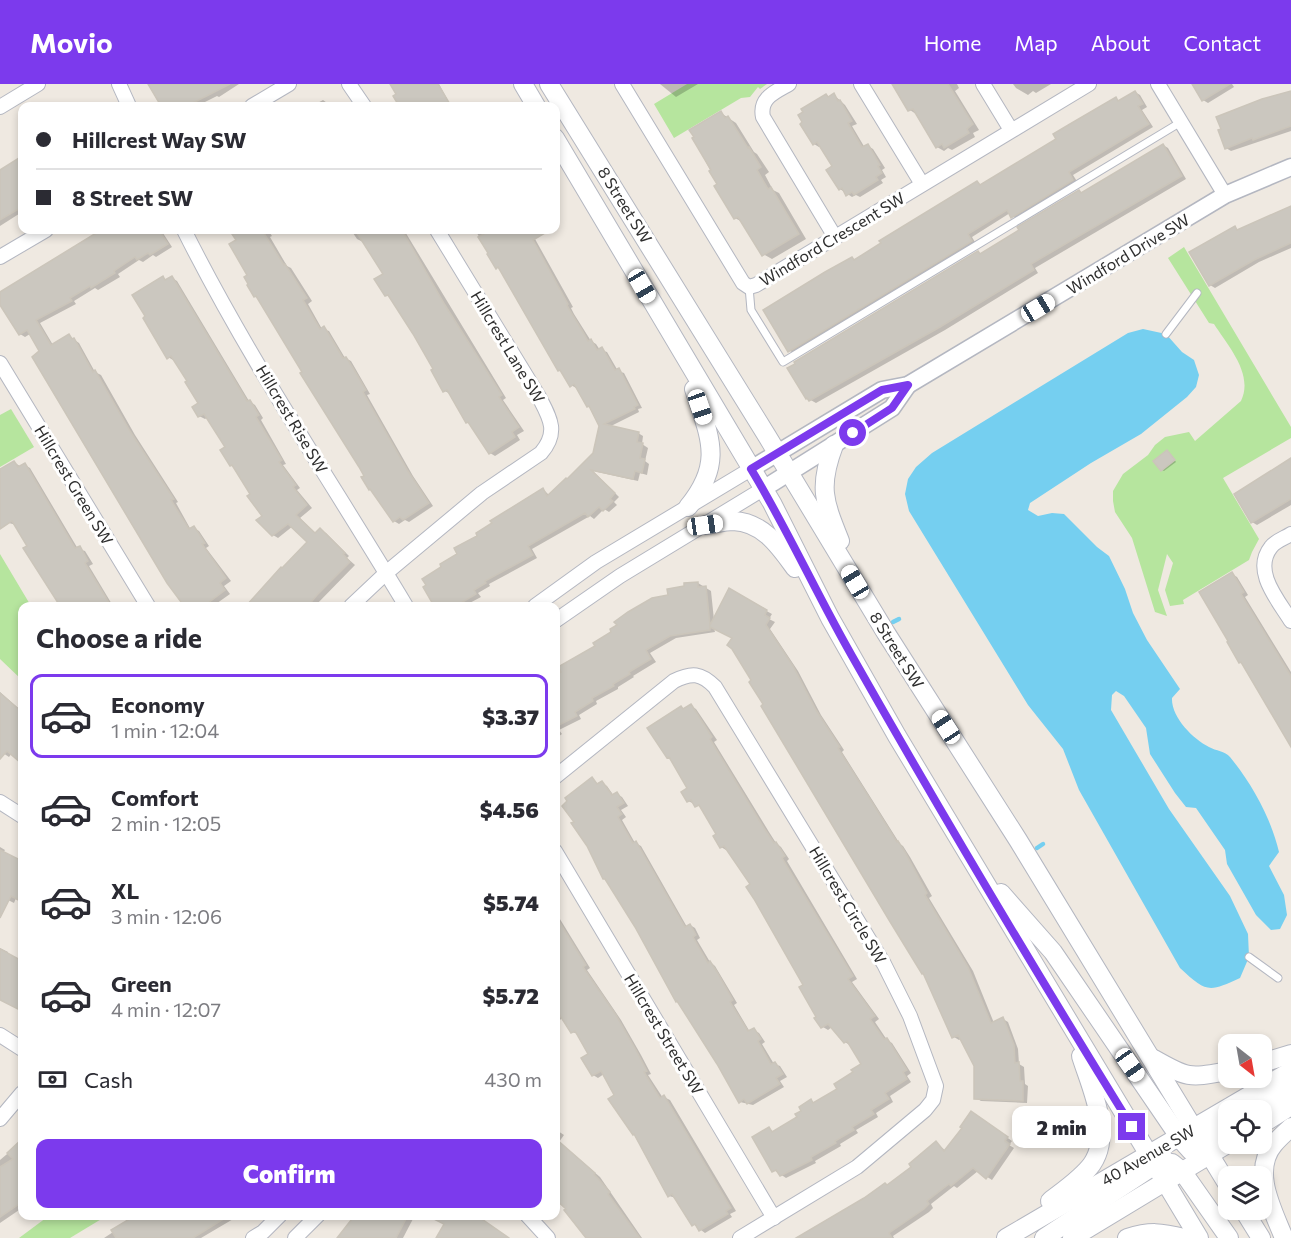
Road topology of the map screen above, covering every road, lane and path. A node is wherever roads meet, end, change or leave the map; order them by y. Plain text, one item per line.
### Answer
1 (38, 84) edge
2 (119, 84) edge
3 (289, 84) edge
4 (349, 84) edge
5 (523, 84) edge
6 (549, 84) edge
7 (622, 84) edge
8 (789, 84) edge
9 (861, 84) edge
10 (983, 84) edge
11 (1089, 84) edge
12 (1158, 84) edge
13 (127, 102) edge
14 (259, 102) edge
15 (361, 102) edge
16 (534, 102) edge
17 (0, 107) edge
18 (1181, 122) junction
19 (1011, 130) junction
20 (560, 147) edge
21 (1291, 167) edge
22 (922, 184) junction
23 (1225, 195) junction
24 (39, 234) edge
25 (186, 234) edge
26 (439, 234) edge
27 (835, 237) junction
28 (0, 257) edge
29 (749, 287) junction
30 (1197, 293) dead end
31 (1166, 334) dead end
32 (681, 354) junction
33 (0, 363) edge
34 (908, 385) junction
35 (834, 445) junction
36 (778, 453) junction
37 (751, 469) junction
38 (790, 472) junction
39 (763, 489) junction
40 (688, 507) junction
41 (705, 525) junction
42 (1291, 534) edge
43 (386, 573) junction
44 (855, 582) junction
45 (146, 602) edge
46 (355, 602) edge
47 (404, 602) edge
48 (541, 602) edge
49 (560, 618) edge
50 (830, 618) junction
51 (1291, 621) edge
52 (560, 773) edge
53 (2, 803) edge
54 (18, 809) edge
55 (18, 813) edge
56 (560, 859) edge
57 (972, 862) junction
58 (1249, 957) dead end
59 (1278, 978) dead end
60 (1073, 1029) junction
61 (0, 1035) edge
62 (18, 1046) edge
63 (1291, 1054) edge
64 (1151, 1057) junction
65 (1272, 1060) edge
66 (1291, 1071) edge
67 (1218, 1073) edge
68 (1291, 1087) edge
69 (18, 1098) edge
70 (1270, 1100) edge
71 (1291, 1106) edge
72 (1272, 1118) edge
73 (0, 1119) edge
74 (1291, 1127) edge
75 (1218, 1131) edge
76 (1193, 1142) junction
77 (1218, 1143) edge
78 (1165, 1163) junction
79 (1218, 1173) edge
80 (1165, 1181) junction
81 (774, 1218) junction
82 (275, 1220) edge
83 (313, 1220) edge
84 (532, 1220) edge
85 (1250, 1220) edge
86 (253, 1238) edge
87 (295, 1238) edge
88 (548, 1238) edge
89 (740, 1238) edge
90 (1004, 1238) edge
91 (1044, 1238) edge
92 (1072, 1238) edge
93 (1127, 1238) edge
94 (1184, 1238) edge
95 (1199, 1238) edge
96 (1229, 1238) edge
97 (1261, 1238) edge
98 (1284, 1238) edge

1 - 17 street
2 - 13 street
3 - 14 street
4 - 15 street
5 - 16 main road
6 - 36 main road, 8 Street SW
7 - 29 street, Windford Crescent SW
8 - 27 street
9 - 22 street
10 - 19 street
11 - 19 street, Windford Crescent SW
12 - 18 street
18 - 23 street
18 - 29 lane
19 - 22 street, Windford Crescent SW
20 - 32 main road, 8 Street SW
21 - 23 street, Windford Drive SW
22 - 27 street, Windford Crescent SW
23 - 34 street, Windford Drive SW
24 - 28 street
25 - 43 street, Hillcrest Rise SW
26 - 43 street, Hillcrest Lane SW
27 - 29 street, Windford Crescent SW
30 - 31 lane
32 - 37 main road, 8 Street SW
32 - 40 main road
33 - 45 street, Hillcrest Green SW
34 - 35 street
34 - 36 street
35 - 38 street
35 - 44 main road
36 - 37 street
36 - 38 main road, 8 Street SW
37 - 39 main road, 8 Street SW
37 - 40 street
38 - 39 street
38 - 44 main road, 8 Street SW
39 - 41 street
39 - 50 main road, 8 Street SW
40 - 48 street
41 - 49 street
41 - 50 main road
42 - 51 street
43 - 46 street
43 - 47 street, Hillcrest Rise SW
44 - 64 main road, 8 Street SW
50 - 57 main road, 8 Street SW
52 - 81 street, Hillcrest Circle SW
53 - 54 street
53 - 55 street
56 - 81 street, Hillcrest Street SW
57 - 60 main road, 8 Street SW
57 - 76 main road
58 - 59 lane
60 - 78 main road, 8 Street SW
60 - 90 main road
61 - 62 street
63 - 65 main road
64 - 67 main road
64 - 76 main road, 8 Street SW
66 - 76 main road, 40 Avenue SW
68 - 70 main road
69 - 73 street
71 - 72 main road
74 - 98 main road
75 - 76 main road
76 - 77 main road, 40 Avenue SW
76 - 78 main road, 40 Avenue SW
76 - 78 main road, 40 Avenue SW
76 - 79 main road, 8 Street SW
78 - 80 main road, 40 Avenue SW
78 - 90 main road, 40 Avenue SW
78 - 91 main road
78 - 96 main road, 8 Street SW
80 - 92 main road, 40 Avenue SW
80 - 95 main road
81 - 89 street, Hillcrest Circle SW
82 - 86 street
83 - 87 street
84 - 88 street
85 - 97 main road
93 - 94 main road

